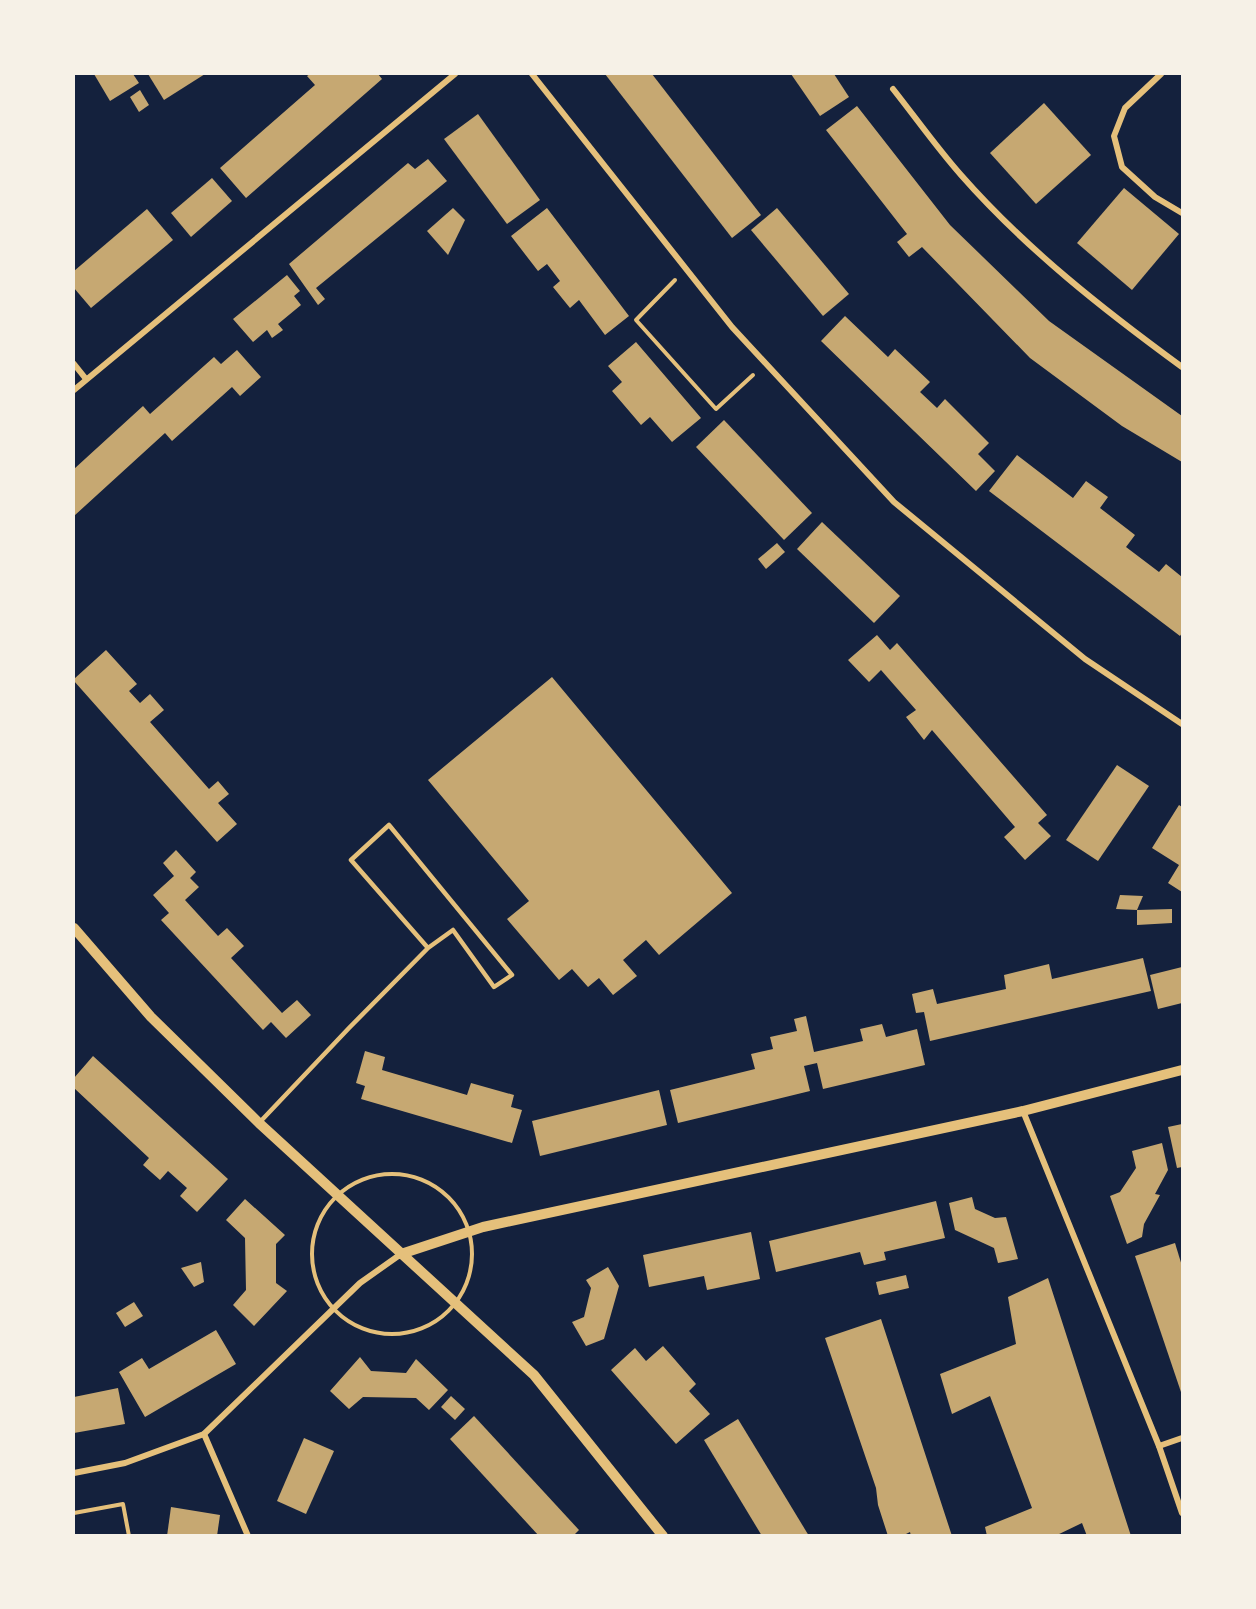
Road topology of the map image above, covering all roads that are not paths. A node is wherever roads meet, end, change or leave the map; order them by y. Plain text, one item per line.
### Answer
1 (455, 74) edge
2 (532, 74) edge
3 (1161, 74) edge
4 (893, 89) dead end
5 (1182, 213) edge
6 (74, 364) edge
7 (1182, 367) edge
8 (86, 379) junction
9 (74, 390) edge
10 (1182, 724) edge
11 (74, 928) edge
12 (428, 948) junction
13 (1182, 1070) edge
14 (1023, 1111) junction
15 (259, 1123) junction
16 (401, 1254) junction
17 (204, 1434) junction
18 (1182, 1438) edge
19 (1159, 1446) junction
20 (74, 1473) edge
21 (1182, 1514) edge
22 (248, 1536) edge
23 (663, 1536) edge

1 - 8 street
2 - 10 street
3 - 5 street
4 - 7 street
6 - 8 street
8 - 9 street
11 - 15 street
12 - 12 lane
12 - 15 lane
13 - 14 street
14 - 16 street
14 - 19 street
15 - 16 street
16 - 17 street
16 - 23 street
17 - 20 street
17 - 22 street
18 - 19 street
19 - 21 street

